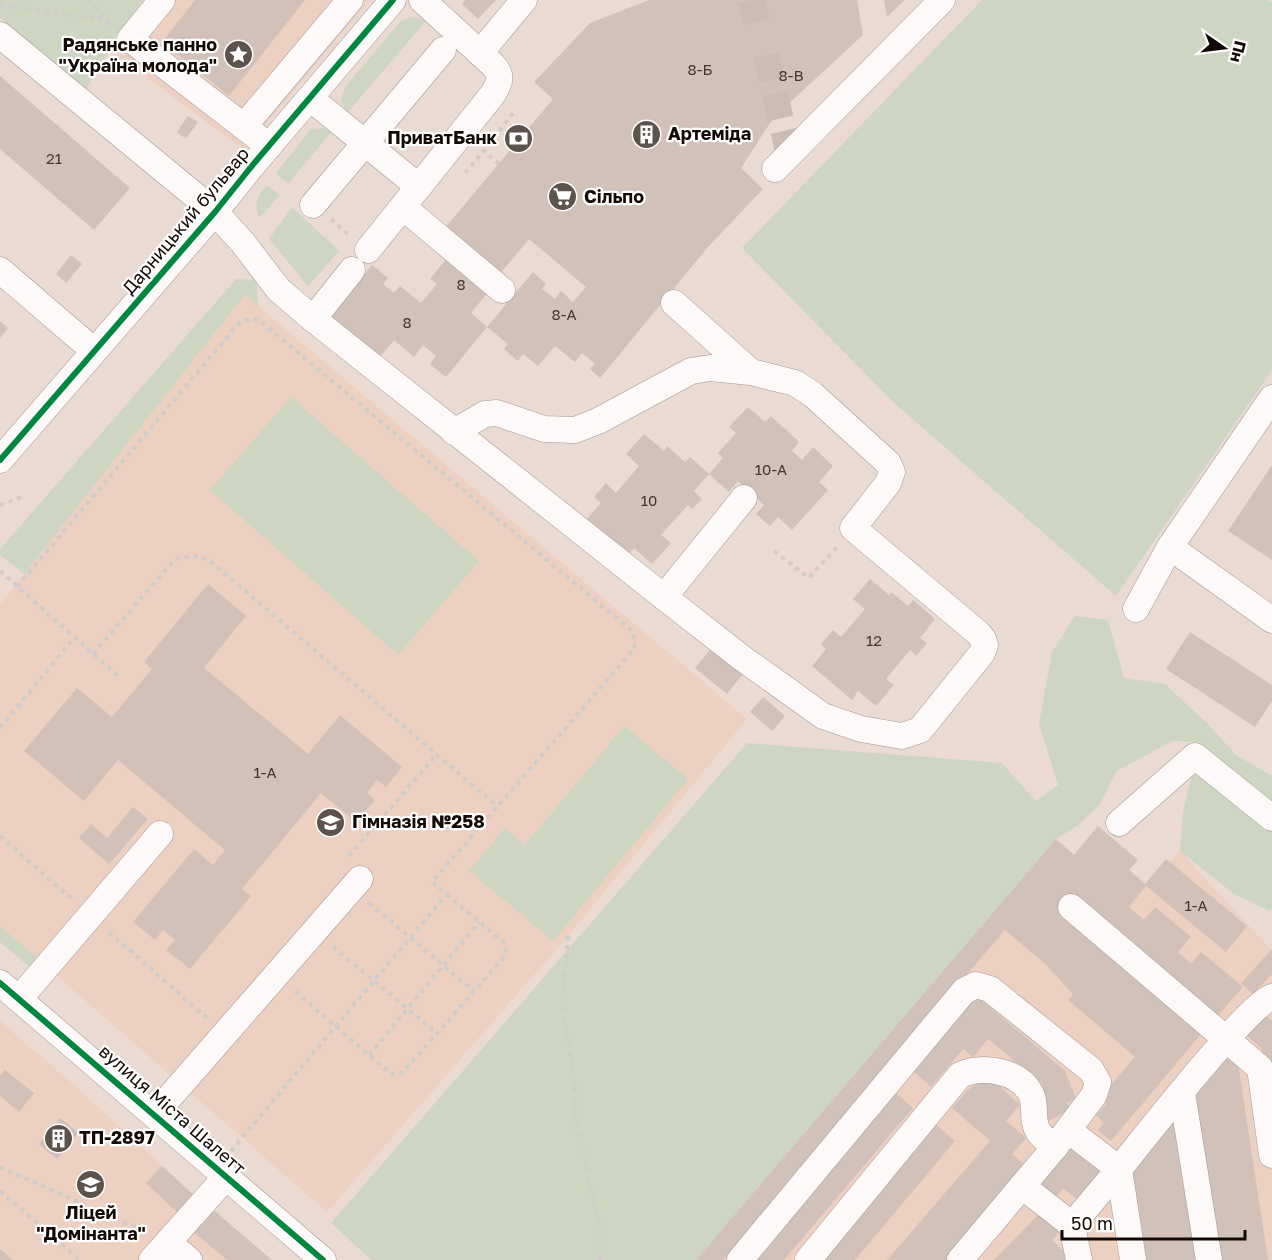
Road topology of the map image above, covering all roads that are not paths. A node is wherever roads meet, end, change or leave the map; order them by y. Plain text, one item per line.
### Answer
1 (162, 0) edge
2 (350, 0) edge
3 (393, 0) edge
4 (422, 0) edge
5 (524, 0) edge
6 (942, 0) edge
7 (0, 35) edge
8 (443, 50) dead end
9 (480, 53) junction
10 (310, 98) junction
11 (244, 126) junction
12 (269, 146) junction
13 (775, 169) dead end
14 (419, 187) junction
15 (313, 205) road end
16 (403, 207) junction
17 (215, 212) junction
18 (0, 270) edge
19 (502, 290) dead end
20 (674, 303) dead end
21 (313, 319) junction
22 (93, 350) junction
23 (751, 372) junction
24 (1272, 398) edge
25 (454, 432) junction
26 (0, 460) edge
27 (744, 498) dead end
28 (1170, 547) junction
29 (664, 597) junction
30 (1136, 609) dead end
31 (1272, 620) edge
32 (1272, 818) edge
33 (1119, 823) dead end
34 (159, 834) dead end
35 (356, 884) road end
36 (1071, 907) dead end
37 (0, 983) edge
38 (1272, 997) edge
39 (20, 999) junction
40 (1226, 1039) junction
41 (1182, 1093) junction
42 (154, 1115) junction
43 (1061, 1138) junction
44 (1272, 1155) edge
45 (227, 1165) junction
46 (1119, 1169) junction
47 (1022, 1186) junction
48 (1072, 1226) junction
49 (160, 1251) edge
50 (189, 1260) edge
51 (323, 1260) edge
52 (740, 1260) edge
53 (808, 1260) edge
54 (960, 1260) edge
55 (1079, 1260) edge
56 (1133, 1260) edge
57 (1209, 1260) edge

1 - 11 street
2 - 11 street
3 - 10 street, Дарницький бульвар
4 - 9 street
5 - 9 street
6 - 13 street
7 - 17 street
8 - 15 street
9 - 14 street
10 - 12 street, Дарницький бульвар
10 - 14 street
11 - 12 street
12 - 17 street, Дарницький бульвар
14 - 16 street
16 - 19 street
16 - 21 street
17 - 21 street
17 - 22 street, Дарницький бульвар
18 - 22 street
20 - 23 street
21 - 25 street
22 - 26 street, Дарницький бульвар
23 - 25 street
23 - 29 street
24 - 28 street
25 - 29 street
27 - 29 street
28 - 30 street
28 - 31 street
32 - 33 street
34 - 39 street
35 - 42 street
36 - 40 street
37 - 39 street, вулиця Міста Шалетт
38 - 40 street
39 - 42 street, вулиця Міста Шалетт
40 - 41 street
40 - 44 street
41 - 46 street
41 - 57 street
42 - 45 street, вулиця Міста Шалетт
43 - 46 street
43 - 47 street
43 - 52 street
43 - 53 street
45 - 49 street
45 - 51 street, вулиця Міста Шалетт
46 - 48 street
46 - 56 street
47 - 48 street
47 - 54 street
48 - 55 street
49 - 50 street

